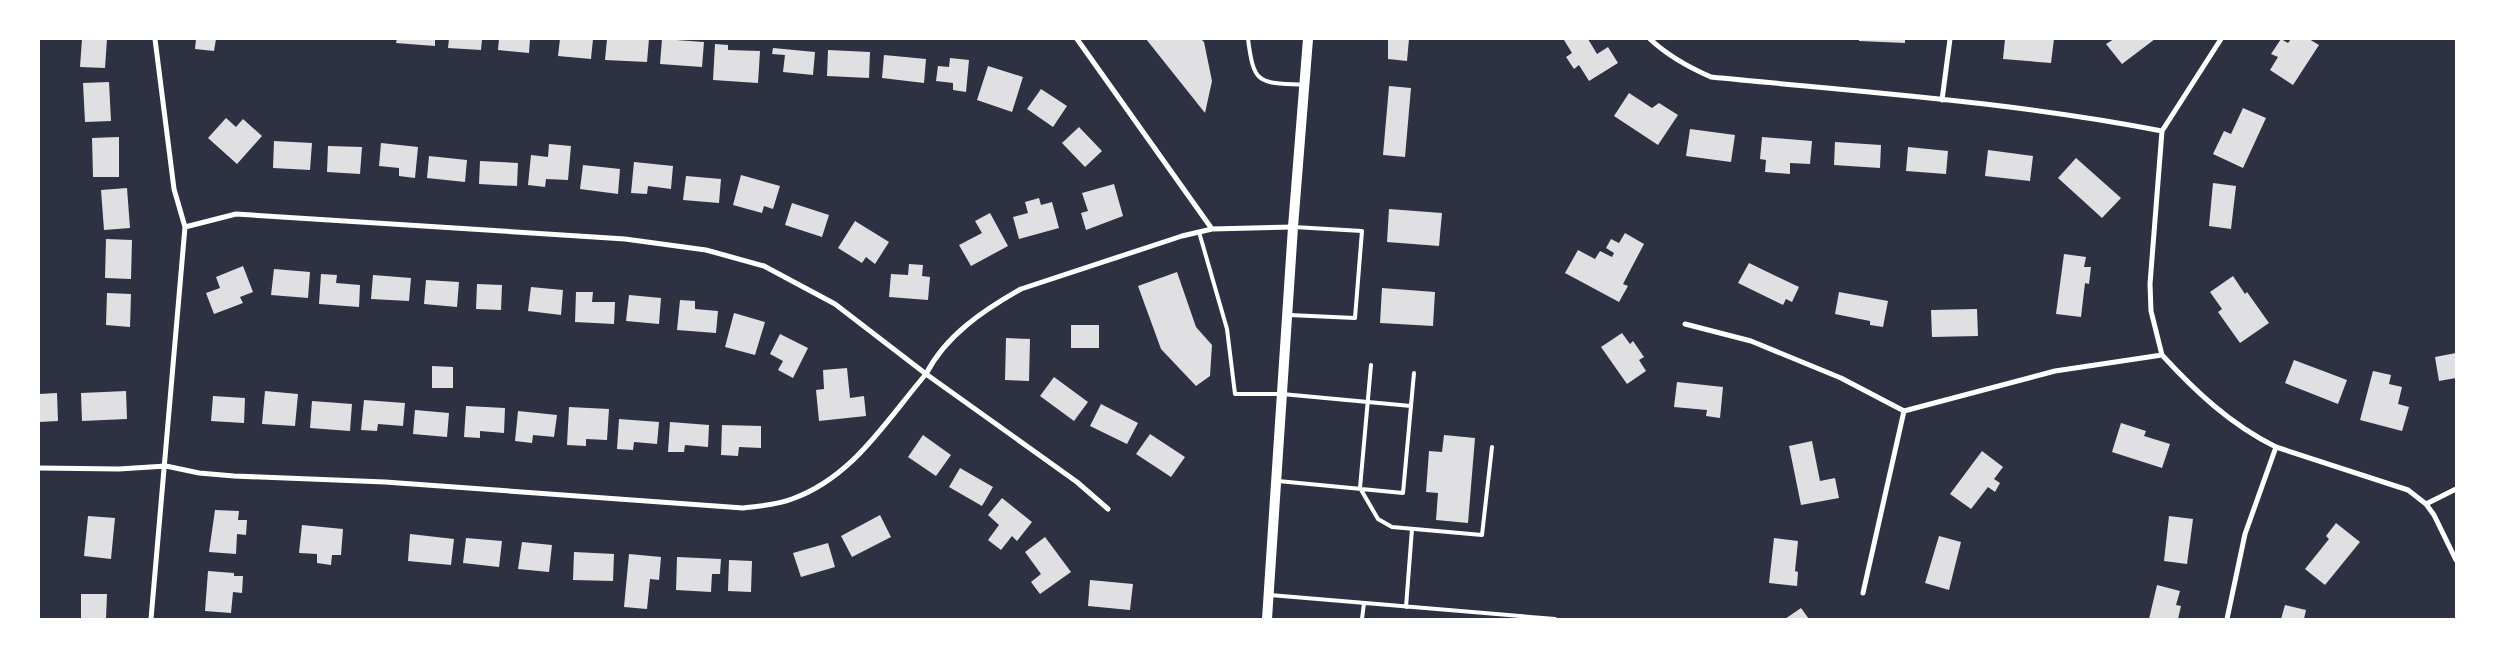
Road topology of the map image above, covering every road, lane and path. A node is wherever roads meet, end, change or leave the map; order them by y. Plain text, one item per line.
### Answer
1 (155, 39) edge
2 (1077, 39) edge
3 (1248, 39) edge
4 (1308, 39) edge
5 (1650, 39) edge
6 (1950, 39) edge
7 (2221, 39) edge
8 (1304, 85) junction
9 (1942, 100) junction
10 (2162, 130) junction
11 (185, 227) junction
12 (1293, 227) junction
13 (1212, 229) junction
14 (1199, 232) junction
15 (1287, 315) junction
16 (1685, 324) dead end
17 (2162, 355) junction
18 (1371, 365) dead end
19 (1414, 373) dead end
20 (926, 374) junction
21 (1282, 394) junction
22 (1369, 402) junction
23 (1411, 406) junction
24 (1904, 411) junction
25 (1492, 447) dead end
26 (2276, 447) junction
27 (166, 466) junction
28 (39, 468) edge
29 (1276, 480) junction
30 (1360, 488) junction
31 (2456, 489) edge
32 (2426, 504) junction
33 (1108, 509) dead end
34 (1412, 529) junction
35 (2456, 560) edge
36 (1863, 593) dead end
37 (1269, 595) junction
38 (1364, 603) junction
39 (1406, 606) junction
40 (151, 619) edge
41 (1267, 619) edge
42 (1362, 619) edge
43 (1555, 619) edge
44 (2227, 619) edge

1 - 11 street
2 - 13 street
3 - 8 lane
4 - 8 main road
5 - 9 street
6 - 9 street
7 - 10 street
8 - 12 main road
9 - 10 street
10 - 17 street
11 - 20 street
11 - 27 street
12 - 13 street
12 - 15 main road
12 - 15 lane
13 - 14 street
14 - 20 street
14 - 21 lane
15 - 21 main road
16 - 24 street
17 - 24 street
17 - 26 street
18 - 22 lane
19 - 23 lane
20 - 27 street
20 - 33 street
21 - 22 lane
21 - 29 main road
22 - 23 lane
22 - 30 lane
23 - 30 lane
24 - 36 street
25 - 34 lane
26 - 32 street
26 - 44 street
27 - 28 street
27 - 40 street
29 - 30 lane
29 - 37 main road
30 - 34 lane
31 - 32 street
32 - 35 street
34 - 39 lane
37 - 38 lane
37 - 41 main road
38 - 39 lane
38 - 42 lane
39 - 43 lane

